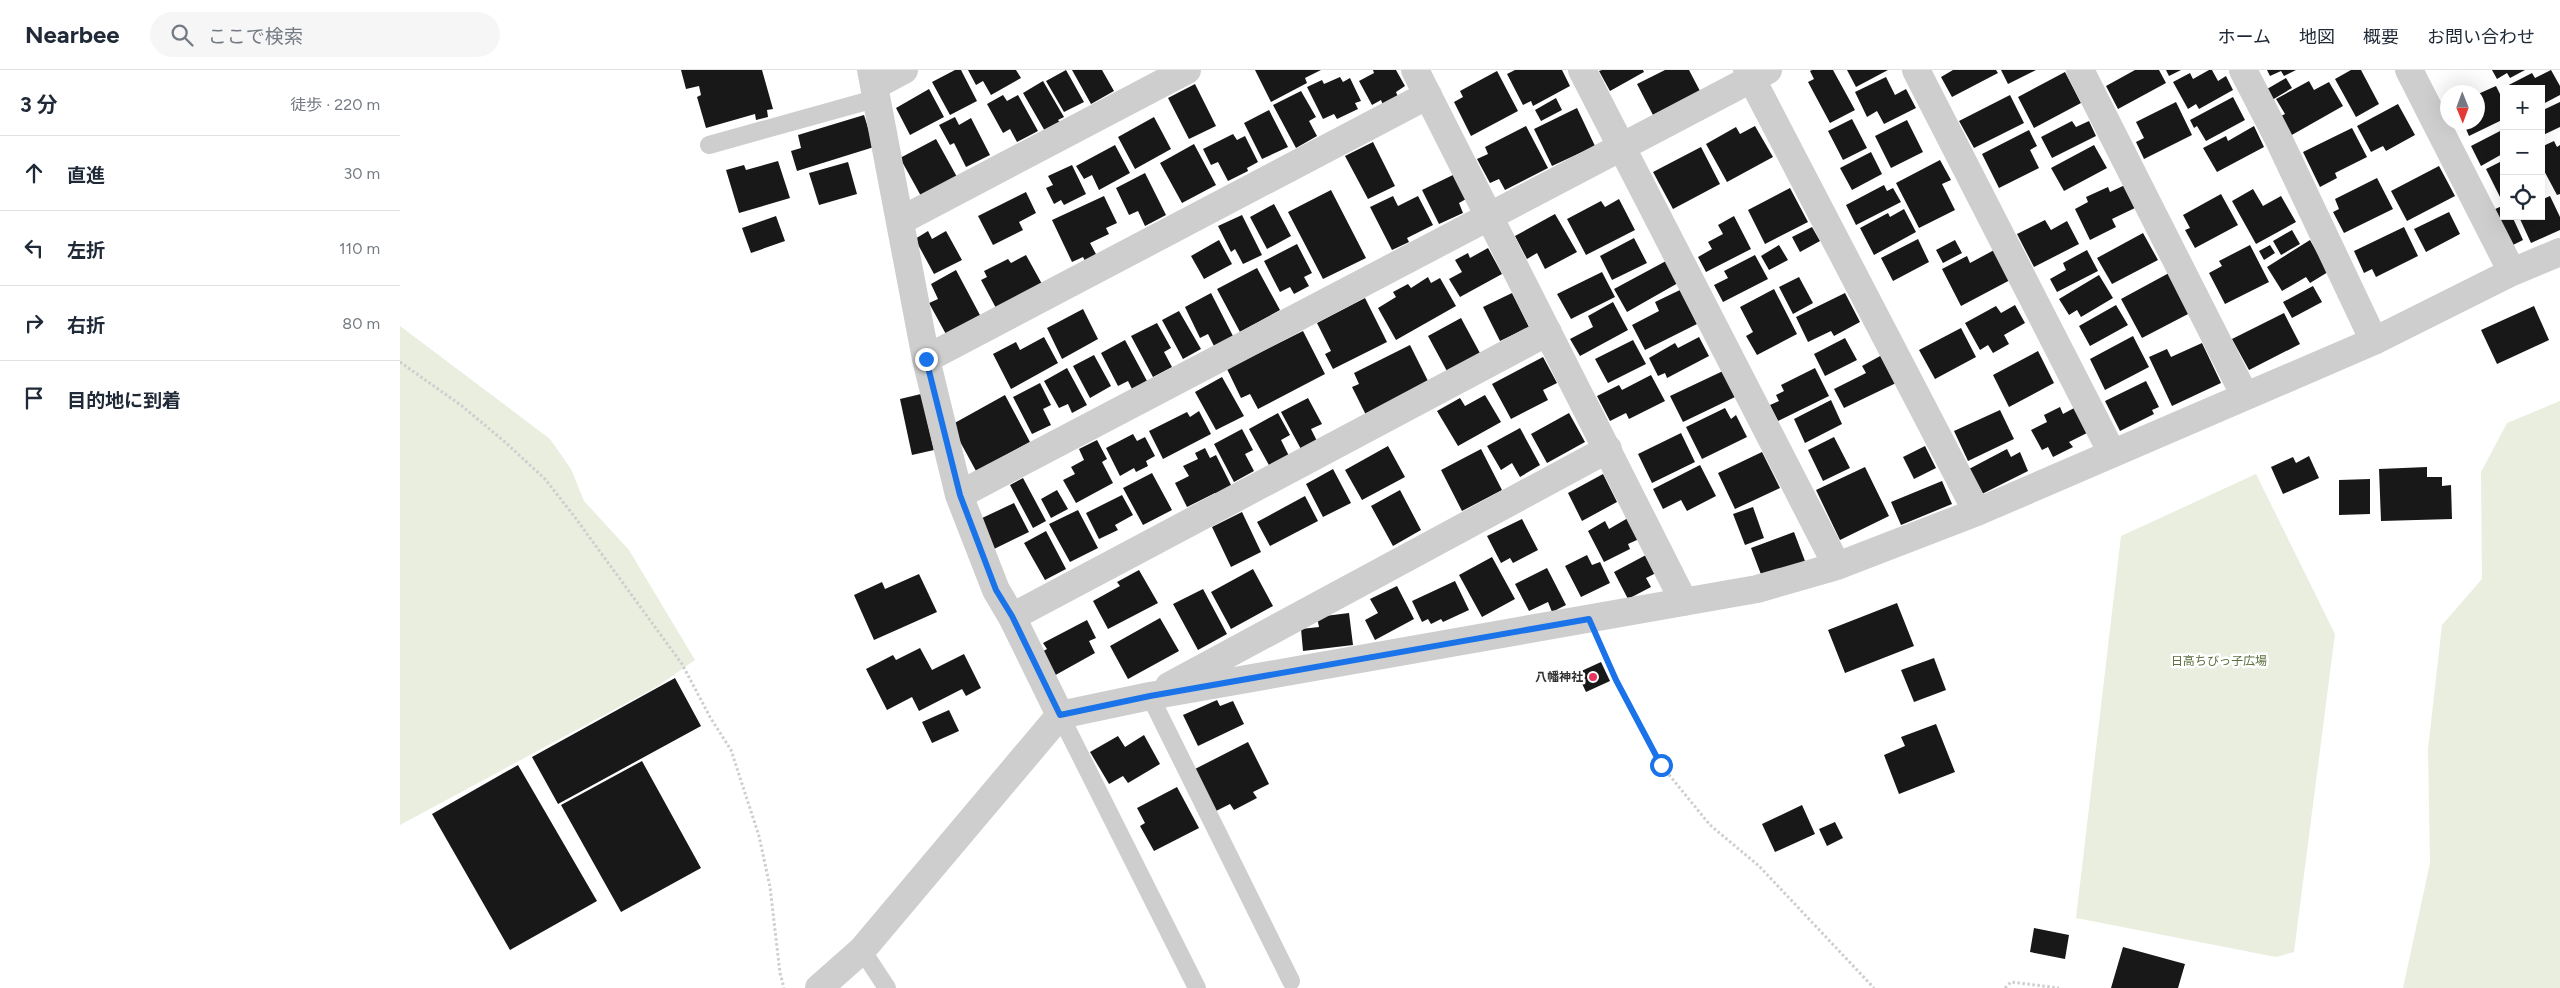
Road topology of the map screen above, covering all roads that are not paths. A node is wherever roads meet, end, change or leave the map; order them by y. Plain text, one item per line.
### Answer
1 (904, 70) edge
2 (1187, 70) edge
3 (1415, 70) edge
4 (1582, 70) edge
5 (1916, 70) edge
6 (2080, 70) edge
7 (2243, 70) edge
8 (2410, 70) edge
9 (1756, 73) edge
10 (875, 85) edge
11 (1428, 95) junction
12 (710, 144) dead end
13 (1622, 147) junction
14 (1490, 217) junction
15 (900, 221) junction
16 (2560, 252) edge
17 (2512, 272) junction
18 (1548, 332) junction
19 (2374, 341) junction
20 (926, 359) junction
21 (2245, 396) junction
22 (1608, 449) junction
23 (2112, 453) junction
24 (960, 495) junction
25 (1977, 512) junction
26 (1837, 566) junction
27 (1684, 602) junction
28 (1012, 616) junction
29 (1150, 696) junction
30 (1060, 715) junction
31 (862, 950) junction
32 (1291, 981) dead end
33 (819, 988) edge
34 (887, 988) edge
35 (1196, 988) edge

1 - 10 street
2 - 15 street
3 - 11 street
4 - 13 street
5 - 23 street
6 - 21 street
7 - 19 street
8 - 17 street
9 - 13 street
9 - 25 street
10 - 12 lane
10 - 15 street
11 - 14 street
11 - 20 street
13 - 14 street
13 - 26 street
14 - 18 street
14 - 24 street
15 - 20 street
16 - 17 street
17 - 19 street
18 - 22 street
18 - 28 street
19 - 21 street
20 - 24 street
21 - 23 street
22 - 27 street
22 - 29 street
23 - 25 street
24 - 28 street
25 - 26 street
26 - 27 street
27 - 29 street
28 - 30 street
29 - 30 street
29 - 32 lane
30 - 31 street
30 - 35 lane
31 - 33 street
31 - 34 lane

